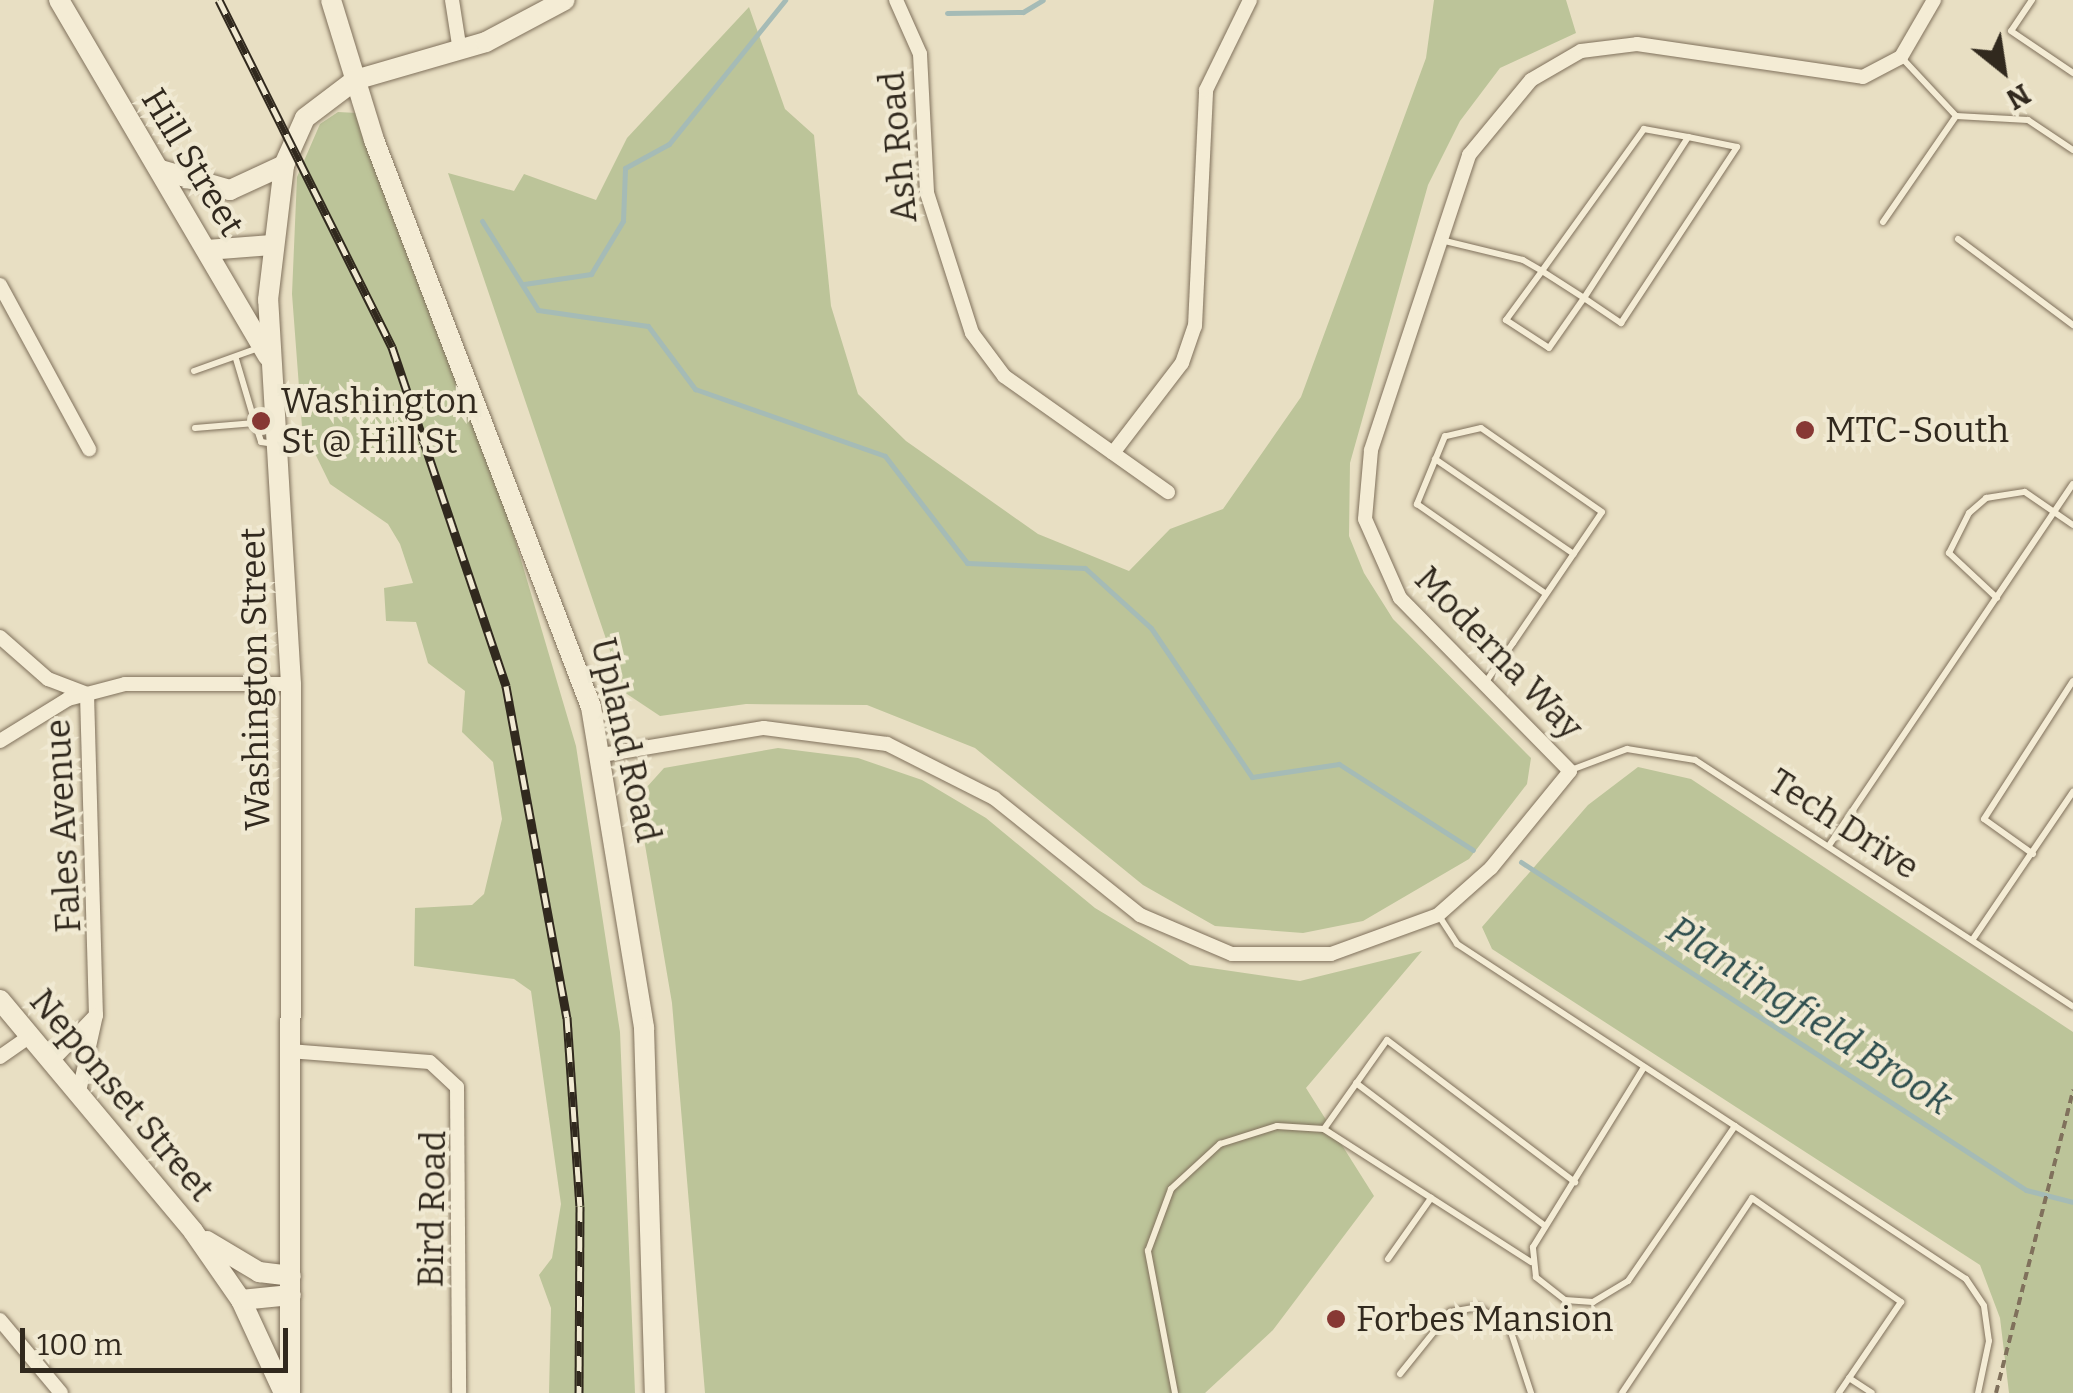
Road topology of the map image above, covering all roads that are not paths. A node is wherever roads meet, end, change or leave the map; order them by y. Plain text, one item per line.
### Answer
1 (58, 0) edge
2 (331, 0) edge
3 (452, 0) edge
4 (565, 0) edge
5 (896, 0) edge
6 (1250, 0) edge
7 (1934, 0) edge
8 (2032, 0) edge
9 (460, 51) junction
10 (1901, 57) junction
11 (2073, 73) edge
12 (355, 80) junction
13 (1956, 116) junction
14 (1688, 138) junction
15 (2073, 150) edge
16 (284, 165) junction
17 (159, 168) junction
18 (1883, 222) dead end
19 (1958, 240) dead end
20 (1445, 241) junction
21 (272, 245) junction
22 (207, 250) junction
23 (1542, 271) junction
24 (0, 285) edge
25 (1584, 298) junction
26 (2073, 325) edge
27 (265, 352) junction
28 (236, 359) junction
29 (194, 371) dead end
30 (255, 423) junction
31 (195, 428) dead end
32 (280, 444) junction
33 (89, 449) dead end
34 (1113, 453) junction
35 (1435, 459) junction
36 (2073, 484) edge
37 (1168, 492) dead end
38 (2054, 512) junction
39 (2073, 525) edge
40 (1574, 554) junction
41 (1546, 594) junction
42 (1997, 598) junction
43 (0, 637) edge
44 (2073, 681) edge
45 (291, 684) junction
46 (1484, 684) junction
47 (86, 694) junction
48 (0, 740) edge
49 (602, 755) junction
50 (1570, 771) junction
51 (2073, 792) edge
52 (1830, 844) junction
53 (2033, 854) junction
54 (1438, 915) junction
55 (1973, 939) junction
56 (0, 1000) edge
57 (2073, 1006) edge
58 (96, 1015) junction
59 (29, 1037) junction
60 (289, 1051) junction
61 (0, 1057) edge
62 (50, 1062) junction
63 (1644, 1069) junction
64 (1356, 1083) junction
65 (78, 1096) junction
66 (1735, 1126) junction
67 (1324, 1129) junction
68 (1575, 1182) junction
69 (1431, 1198) junction
70 (1546, 1226) junction
71 (194, 1231) junction
72 (1388, 1260) dead end
73 (1530, 1262) junction
74 (291, 1286) junction
75 (242, 1300) junction
76 (0, 1320) edge
77 (1400, 1374) dead end
78 (1849, 1378) junction
79 (60, 1393) edge
80 (287, 1393) edge
81 (459, 1393) edge
82 (655, 1393) edge
83 (1174, 1393) edge
84 (1531, 1393) edge
85 (1622, 1393) edge
86 (1839, 1393) edge
87 (1872, 1393) edge
88 (1978, 1393) edge

1 - 17 street, Hill Street
2 - 12 street
3 - 9 street
4 - 9 street
5 - 34 street, Ash Road
6 - 34 street
7 - 10 street
8 - 11 lane
9 - 12 street
10 - 13 lane
10 - 20 street, Moderna Way
12 - 16 street, Washington Street
12 - 49 street, Upland Road
13 - 15 lane
13 - 18 lane
14 - 23 lane
14 - 25 lane
14 - 25 lane
16 - 17 street
16 - 21 street, Washington Street
17 - 22 street, Hill Street
19 - 26 lane
20 - 23 lane
20 - 46 street, Moderna Way
21 - 22 street
21 - 27 street, Washington Street
22 - 27 street, Hill Street
23 - 25 lane
23 - 25 lane
24 - 33 street
27 - 28 lane
27 - 32 street, Washington Street
28 - 29 lane
28 - 30 lane
30 - 31 lane
30 - 32 lane
32 - 45 street, Washington Street
34 - 37 street, Ash Road
35 - 40 lane
35 - 40 lane
35 - 41 lane
36 - 38 lane
38 - 39 lane
38 - 42 lane
38 - 42 lane
40 - 41 lane
41 - 46 lane
42 - 52 lane
43 - 47 street
44 - 53 lane
45 - 47 street
45 - 60 street, Washington Street
46 - 50 street, Moderna Way
47 - 48 street
47 - 58 street, Fales Avenue
49 - 54 street, Moderna Way
49 - 82 street, Upland Road
50 - 52 lane, Tech Drive
50 - 54 street, Moderna Way
51 - 53 lane
52 - 55 lane, Tech Drive
53 - 55 lane
54 - 63 lane
55 - 57 lane, Tech Drive
56 - 59 street, Neponset Street
58 - 62 street
58 - 65 street, Fales Avenue
59 - 61 street
59 - 62 street, Neponset Street
60 - 74 street, Washington Street
60 - 81 street, Bird Road
62 - 65 street, Neponset Street
63 - 66 lane
63 - 68 lane
64 - 67 lane
64 - 68 lane
64 - 70 lane
65 - 71 street, Neponset Street
66 - 73 lane
66 - 88 lane
67 - 69 lane
67 - 83 lane
68 - 70 lane
69 - 72 lane
69 - 73 lane
70 - 73 lane
71 - 74 street, Neponset Street
71 - 75 street, Neponset Street
74 - 75 street
74 - 80 street, Washington Street
75 - 80 street, Neponset Street
76 - 79 street
77 - 84 lane
78 - 85 lane
78 - 86 lane
78 - 87 lane

